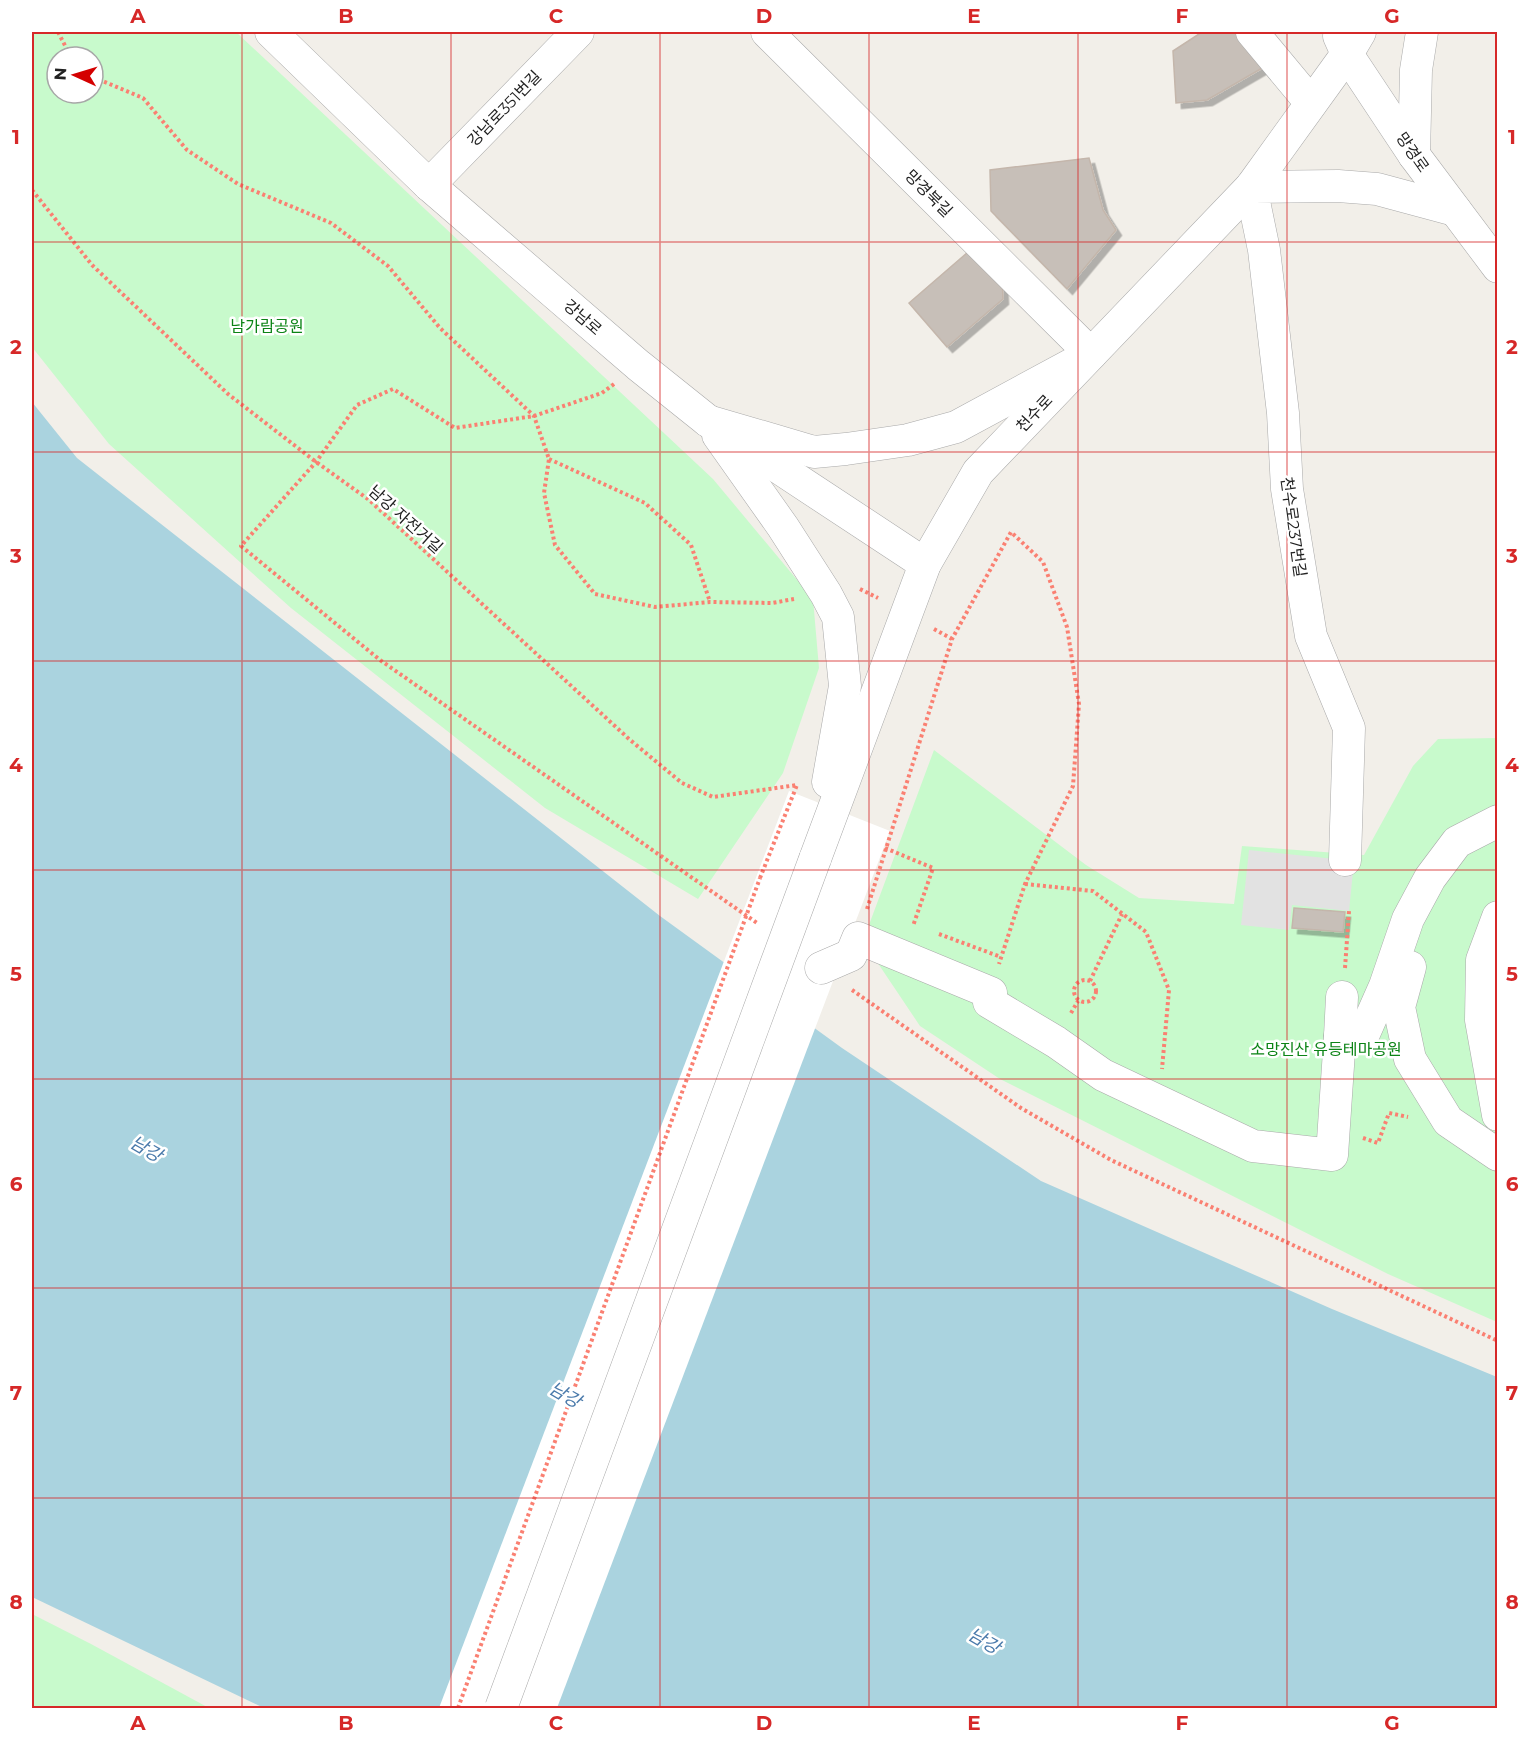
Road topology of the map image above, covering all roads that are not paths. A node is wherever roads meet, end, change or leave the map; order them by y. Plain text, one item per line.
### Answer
1 (271, 32) edge
2 (578, 32) edge
3 (767, 32) edge
4 (1252, 32) edge
5 (1422, 32) edge
6 (1348, 39) edge
7 (1311, 103) junction
8 (1414, 155) junction
9 (429, 184) junction
10 (1251, 187) junction
11 (1455, 210) junction
12 (1497, 267) edge
13 (1091, 354) junction
14 (708, 421) junction
15 (925, 564) junction
16 (1497, 821) edge
17 (1457, 842) junction
18 (815, 859) junction
19 (1344, 860) dead end
20 (1497, 917) edge
21 (821, 968) dead end
22 (1342, 997) road end
23 (1340, 1036) junction
24 (1497, 1115) edge
25 (1497, 1155) edge
26 (501, 1708) edge

1 - 9 street, 강남로
2 - 9 street, 강남로351번길
3 - 13 street, 망경북길
4 - 7 street
5 - 8 street
6 - 7 street, 천수로
6 - 8 street, 망경로
7 - 10 street, 천수로
8 - 11 street, 망경로
9 - 14 street, 강남로
10 - 11 street
10 - 13 street, 천수로
10 - 19 street, 천수로237번길
11 - 12 street, 망경로
13 - 14 street
13 - 15 street, 천수로
14 - 15 street, 강남로
14 - 18 street
15 - 18 street, 천수로
16 - 17 street
17 - 23 street
17 - 25 street
18 - 26 street, bridge
20 - 24 street
21 - 23 street
22 - 23 street

